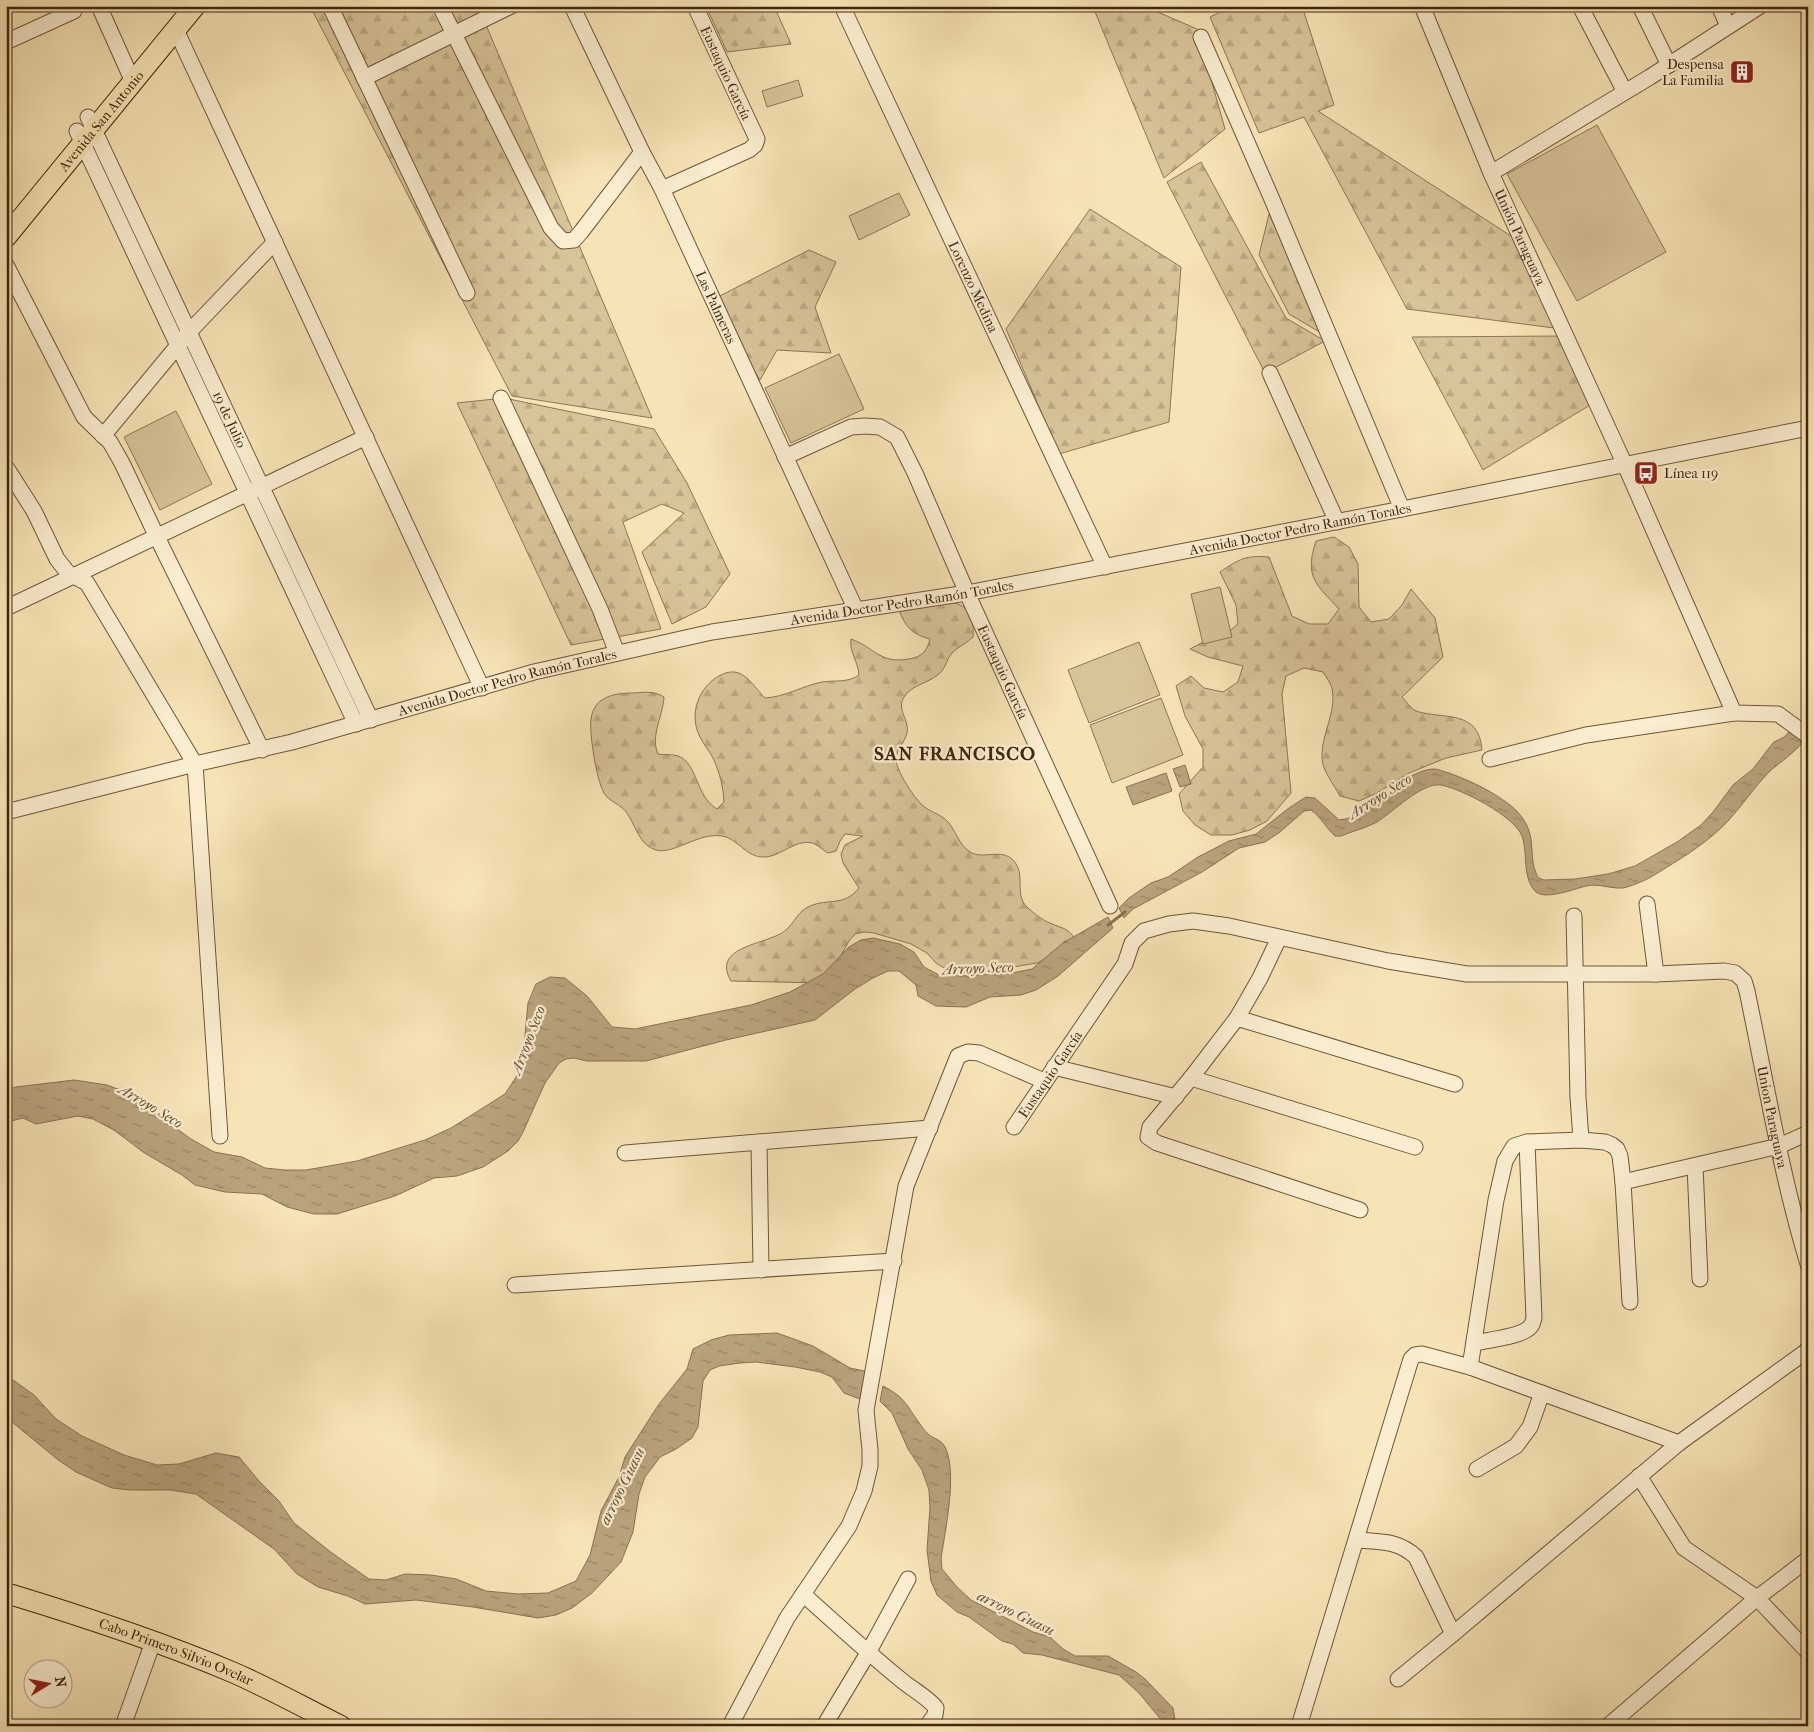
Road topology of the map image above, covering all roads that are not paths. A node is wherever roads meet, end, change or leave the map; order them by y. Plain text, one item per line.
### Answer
1 (99, 6) edge
2 (179, 6) edge
3 (195, 6) edge
4 (330, 6) edge
5 (440, 6) edge
6 (511, 6) edge
7 (572, 6) edge
8 (695, 6) edge
9 (842, 6) edge
10 (1422, 6) edge
11 (1580, 6) edge
12 (1640, 6) edge
13 (1719, 6) edge
14 (1760, 6) edge
15 (74, 11) dead end
16 (1728, 26) junction
17 (176, 30) junction
18 (454, 34) junction
19 (1201, 37) dead end
20 (6, 42) edge
21 (1669, 65) junction
22 (130, 75) junction
23 (364, 78) junction
24 (1625, 92) junction
25 (86, 131) junction
26 (642, 152) junction
27 (1491, 173) junction
28 (662, 189) junction
29 (6, 217) edge
30 (6, 236) edge
31 (274, 242) junction
32 (6, 265) edge
33 (467, 293) dead end
34 (189, 332) junction
35 (178, 345) junction
36 (1270, 373) dead end
37 (500, 398) dead end
38 (1808, 428) edge
39 (103, 436) junction
40 (366, 437) junction
41 (785, 457) junction
42 (1624, 465) junction
43 (6, 467) edge
44 (261, 486) junction
45 (247, 493) junction
46 (1402, 509) junction
47 (1337, 522) junction
48 (157, 537) junction
49 (1105, 566) junction
50 (73, 576) junction
51 (967, 593) junction
52 (6, 608) edge
53 (856, 610) junction
54 (617, 653) junction
55 (482, 688) junction
56 (1734, 713) junction
57 (371, 720) junction
58 (356, 724) junction
59 (1808, 736) edge
60 (262, 750) junction
61 (1490, 759) dead end
62 (195, 764) junction
63 (6, 812) edge
64 (1647, 904) dead end
65 (1110, 906) dead end
66 (1574, 916) dead end
67 (1279, 938) junction
68 (1656, 974) junction
69 (1577, 975) junction
70 (1237, 1018) junction
71 (1054, 1067) junction
72 (1191, 1078) junction
73 (1044, 1081) junction
74 (1455, 1084) dead end
75 (1176, 1097) junction
76 (1014, 1127) dead end
77 (930, 1128) junction
78 (1808, 1133) edge
79 (220, 1136) dead end
80 (1581, 1140) junction
81 (759, 1142) junction
82 (1526, 1142) junction
83 (1779, 1146) junction
84 (1415, 1147) dead end
85 (625, 1153) dead end
86 (1695, 1166) junction
87 (1623, 1182) junction
88 (1360, 1210) dead end
89 (894, 1261) junction
90 (1808, 1264) edge
91 (761, 1270) junction
92 (1700, 1279) dead end
93 (515, 1285) dead end
94 (1630, 1302) dead end
95 (1474, 1343) junction
96 (1808, 1350) edge
97 (1470, 1367) junction
98 (1542, 1393) junction
99 (1679, 1443) junction
100 (1477, 1469) dead end
101 (1639, 1476) junction
102 (1357, 1540) junction
103 (1808, 1559) edge
104 (908, 1579) dead end
105 (6, 1593) edge
106 (803, 1594) junction
107 (1757, 1598) junction
108 (1453, 1634) junction
109 (153, 1642) junction
110 (1808, 1652) edge
111 (868, 1653) junction
112 (1398, 1679) dead end
113 (123, 1726) edge
114 (341, 1726) edge
115 (730, 1726) edge
116 (824, 1726) edge
117 (927, 1726) edge
118 (1299, 1726) edge
119 (1608, 1726) edge

1 - 22 street
2 - 22 main road, Avenida San Antonio
3 - 17 main road, Avenida San Antonio
4 - 23 street
5 - 18 street
6 - 18 street
7 - 26 street, Las Palmeras
8 - 28 street, Eustaquio García
9 - 49 street, Lorenzo Medina
10 - 27 street, Unión Paraguaya
11 - 24 street
12 - 21 street
13 - 16 street
14 - 16 street
15 - 20 street
16 - 21 street
17 - 22 main road, Avenida San Antonio
17 - 31 street
18 - 23 street
18 - 26 street
19 - 46 street
21 - 24 street
22 - 25 main road, Avenida San Antonio
23 - 33 street
24 - 27 street
25 - 29 main road, Avenida San Antonio
25 - 30 main road, Avenida San Antonio
25 - 34 street, 19 de Julio
25 - 35 street, 19 de Julio
26 - 28 street, Las Palmeras
27 - 42 street, Unión Paraguaya
28 - 41 street, Las Palmeras
31 - 34 street
31 - 40 street
32 - 39 street
34 - 35 street
34 - 44 street, 19 de Julio
35 - 39 street
35 - 45 street, 19 de Julio
36 - 47 street
37 - 54 street
38 - 42 street, Avenida Doctor Pedro Ramón Torales
39 - 48 street
40 - 44 street
40 - 55 street
41 - 51 street, Eustaquio García
41 - 53 street, Las Palmeras
42 - 46 street, Avenida Doctor Pedro Ramón Torales
42 - 56 street, Unión Paraguaya
43 - 50 street
44 - 45 street
44 - 57 street, 19 de Julio
45 - 48 street
45 - 58 street, 19 de Julio
46 - 47 street, Avenida Doctor Pedro Ramón Torales
47 - 49 street, Avenida Doctor Pedro Ramón Torales
48 - 50 street
48 - 60 street
49 - 51 street, Avenida Doctor Pedro Ramón Torales
50 - 52 street
50 - 62 street
51 - 53 street, Avenida Doctor Pedro Ramón Torales
51 - 65 street, Eustaquio García
53 - 54 street, Avenida Doctor Pedro Ramón Torales
54 - 55 street, Avenida Doctor Pedro Ramón Torales
55 - 57 street, Avenida Doctor Pedro Ramón Torales
56 - 59 street
56 - 61 street
57 - 58 street, Avenida Doctor Pedro Ramón Torales
58 - 60 street, Avenida Doctor Pedro Ramón Torales
60 - 62 street, Avenida Doctor Pedro Ramón Torales
62 - 63 street, Avenida Doctor Pedro Ramón Torales
62 - 79 street
64 - 68 street
66 - 69 street
67 - 69 street
67 - 70 street
67 - 71 street, Eustaquio García
68 - 69 street
68 - 83 street, Union Paraguaya
69 - 80 street
70 - 72 street
70 - 74 street
71 - 73 street, Eustaquio García
71 - 75 street
72 - 75 street
72 - 84 street
73 - 76 street, Eustaquio García
73 - 77 street
75 - 88 street
77 - 81 street
77 - 89 street
78 - 83 street
80 - 82 street
80 - 87 street
81 - 85 street
81 - 91 street
82 - 95 street
82 - 95 street
83 - 86 street
83 - 90 street, Union Paraguaya
86 - 87 street
86 - 92 street
87 - 94 street
89 - 91 street
89 - 106 street
91 - 93 street
95 - 97 street
96 - 99 street
97 - 98 street
97 - 102 street
98 - 99 street
98 - 100 street
99 - 101 street
101 - 107 street
101 - 108 street
102 - 108 street
102 - 118 street
103 - 107 street
104 - 111 street
105 - 109 main road, Cabo Primero Silvio Ovelar
106 - 111 street
106 - 115 street
107 - 110 street
107 - 119 street
108 - 112 street
109 - 113 street
109 - 114 main road, Cabo Primero Silvio Ovelar
111 - 116 street
111 - 117 street

